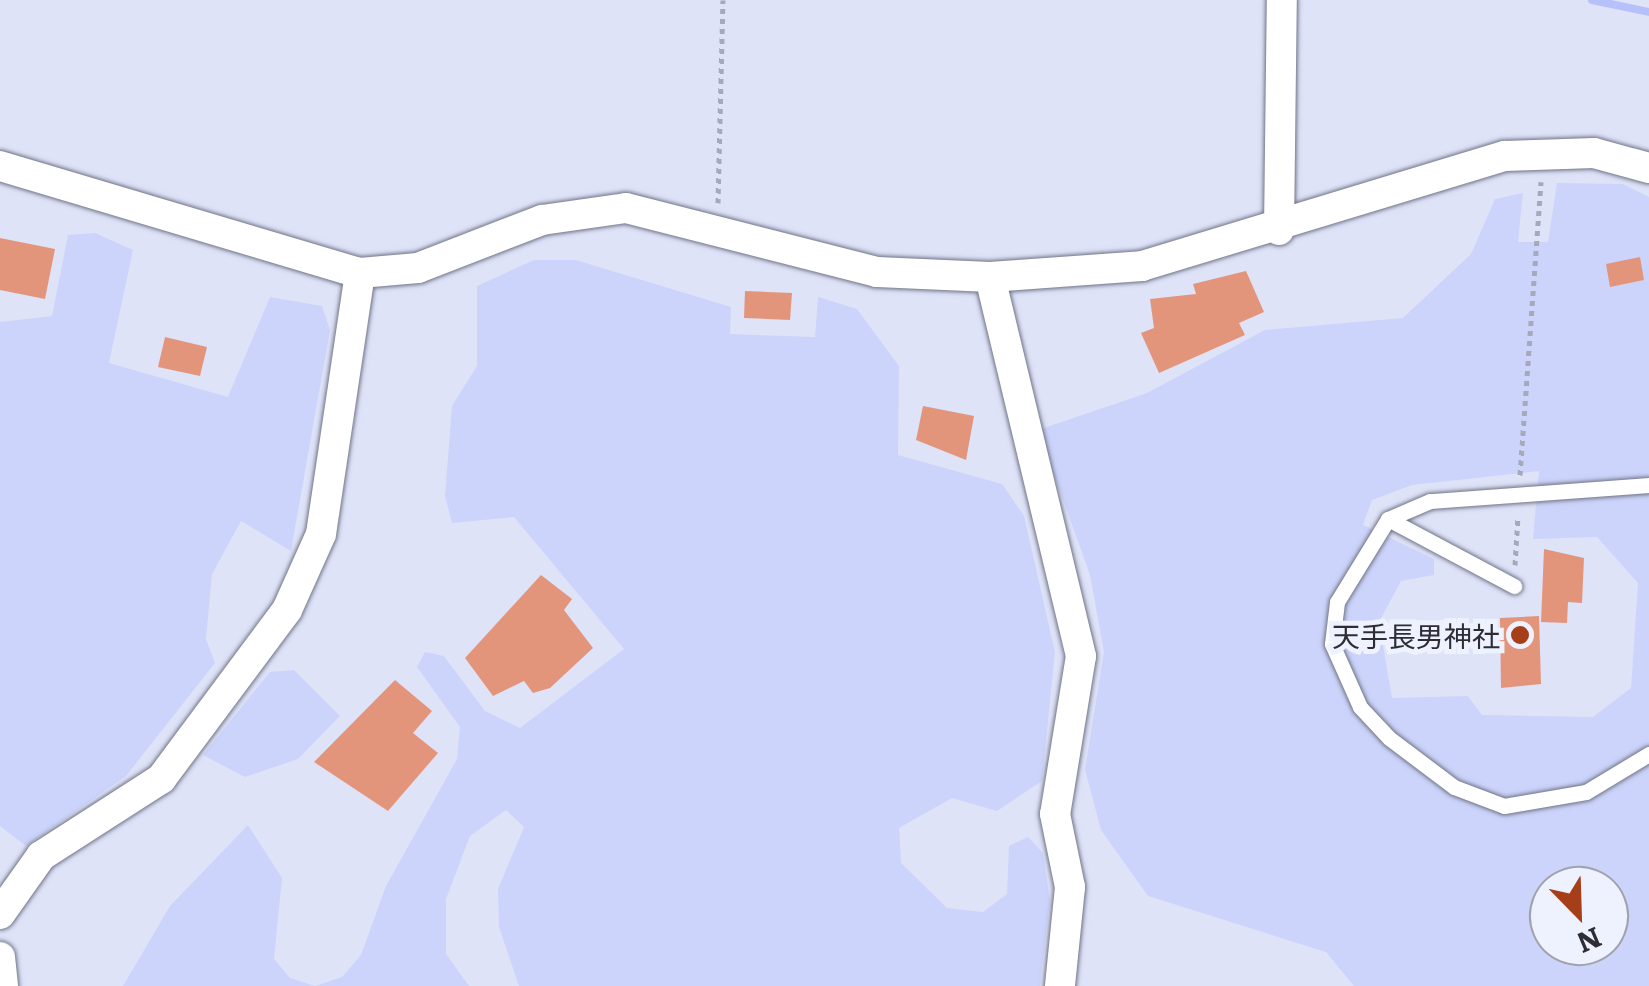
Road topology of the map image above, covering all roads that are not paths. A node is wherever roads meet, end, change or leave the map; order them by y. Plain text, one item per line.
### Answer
1 (1282, 0) edge
2 (0, 166) edge
3 (1649, 168) edge
4 (1279, 230) junction
5 (360, 273) junction
6 (990, 277) junction
7 (1649, 485) edge
8 (1388, 518) junction
9 (1515, 577) road end
10 (1649, 754) edge
11 (0, 914) edge
12 (0, 956) edge
13 (4, 986) edge
14 (1060, 986) edge

1 - 4 street
2 - 5 street
3 - 4 street
4 - 6 street
5 - 6 street
5 - 11 street
6 - 14 street
7 - 8 lane
8 - 9 lane
8 - 10 lane
12 - 13 street

